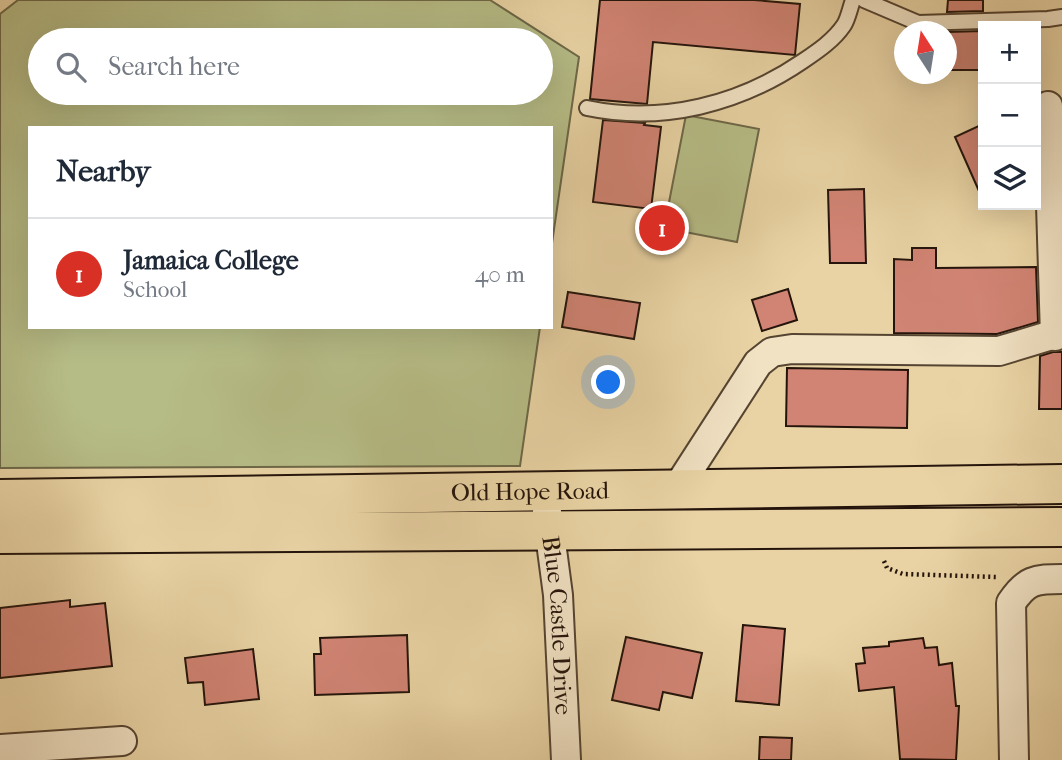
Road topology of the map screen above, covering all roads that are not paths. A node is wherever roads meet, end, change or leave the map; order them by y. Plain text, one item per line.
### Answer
1 (853, 0) edge
2 (864, 0) edge
3 (1062, 17) edge
4 (1048, 106) dead end
5 (587, 108) dead end
6 (1058, 334) edge
7 (1062, 484) edge
8 (676, 490) junction
9 (546, 492) junction
10 (0, 499) edge
11 (1062, 527) edge
12 (549, 530) junction
13 (0, 534) edge
14 (1042, 582) edge
15 (122, 741) dead end
16 (0, 748) edge
17 (566, 760) edge
18 (1014, 760) edge

1 - 5 lane
2 - 3 lane
4 - 6 street
6 - 8 street
7 - 8 main road, Old Hope Road
8 - 9 main road, Old Hope Road
9 - 10 main road, Old Hope Road
9 - 12 street, Blue Castle Drive
11 - 12 main road, Old Hope Road
12 - 13 main road, Old Hope Road
12 - 17 street, Blue Castle Drive
14 - 18 street
15 - 16 street

